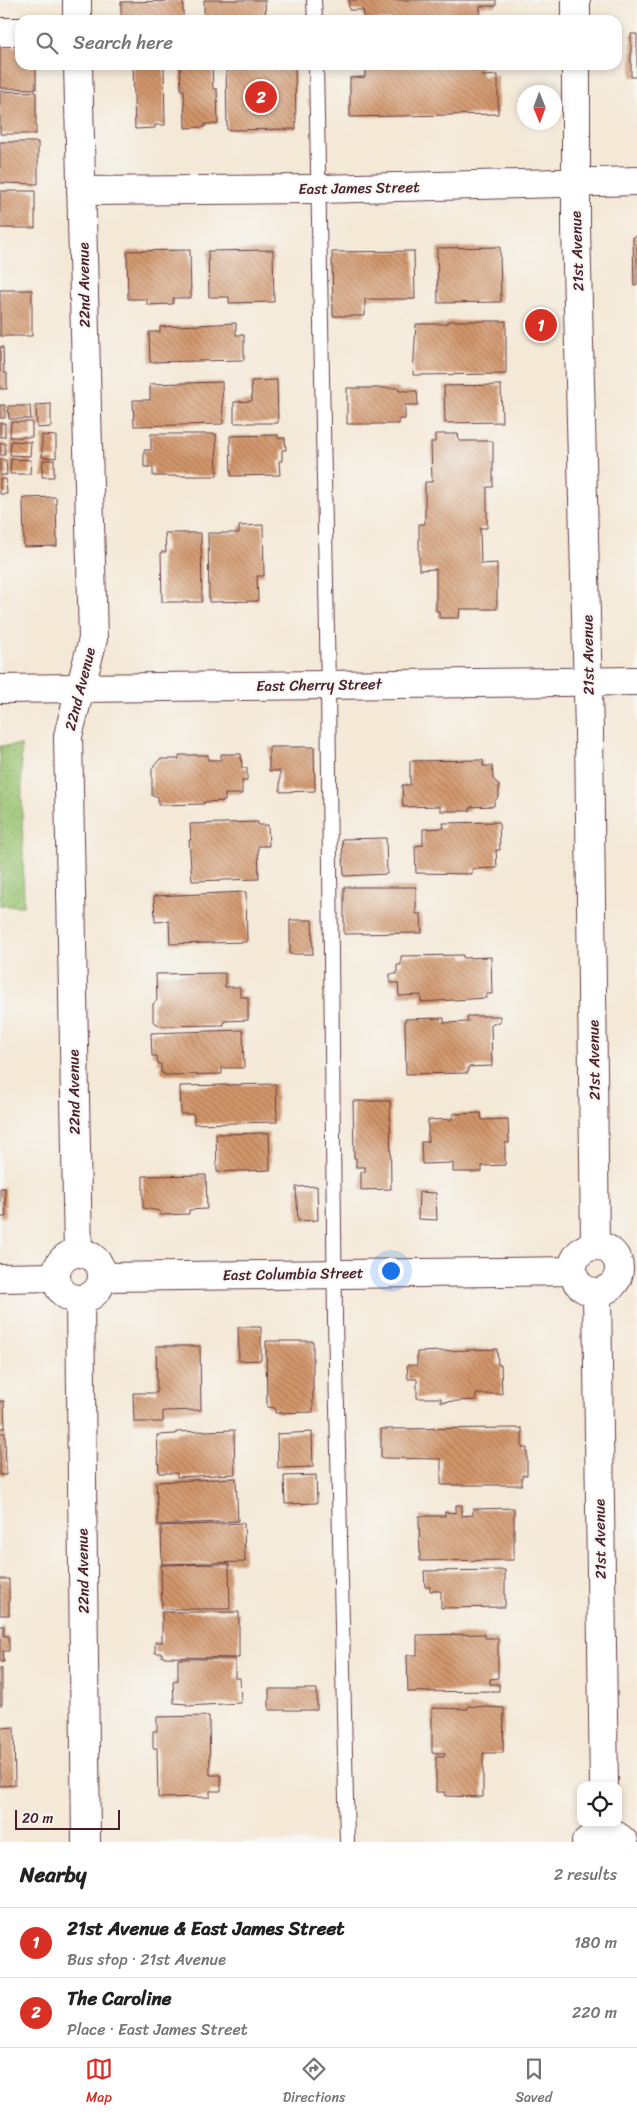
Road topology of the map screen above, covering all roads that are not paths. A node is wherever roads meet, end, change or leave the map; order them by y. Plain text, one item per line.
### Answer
1 (77, 0) edge
2 (314, 0) edge
3 (576, 0) edge
4 (77, 15) edge
5 (315, 15) edge
6 (576, 15) edge
7 (0, 32) edge
8 (15, 32) edge
9 (78, 70) edge
10 (316, 70) edge
11 (576, 70) edge
12 (637, 181) edge
13 (576, 182) junction
14 (318, 189) junction
15 (81, 191) junction
16 (637, 681) edge
17 (588, 682) junction
18 (328, 685) junction
19 (80, 687) junction
20 (0, 689) edge
21 (596, 1246) junction
22 (78, 1252) junction
23 (572, 1271) junction
24 (628, 1271) edge
25 (334, 1274) junction
26 (56, 1277) junction
27 (103, 1277) junction
28 (0, 1278) edge
29 (597, 1293) junction
30 (80, 1299) junction
31 (604, 1782) edge
32 (86, 1842) edge
33 (346, 1842) edge

1 - 4 street
2 - 5 lane
3 - 6 street
7 - 8 street
9 - 15 street, 22nd Avenue
10 - 14 lane
11 - 13 street, 21st Avenue
12 - 13 street, East James Street
13 - 14 street, East James Street
13 - 17 street, 21st Avenue
14 - 15 street, East James Street
14 - 18 lane
15 - 19 street, 22nd Avenue
16 - 17 street, East Cherry Street
17 - 18 street, East Cherry Street
17 - 21 street, 21st Avenue
18 - 19 street, East Cherry Street
18 - 25 lane
19 - 20 street, East Cherry Street
19 - 22 street, 22nd Avenue
21 - 23 street
21 - 24 street
22 - 26 street
22 - 27 street
23 - 25 street, East Columbia Street
23 - 29 street
24 - 29 street
25 - 27 street, East Columbia Street
25 - 33 lane
26 - 28 street
26 - 30 street
27 - 30 street
29 - 31 street, 21st Avenue
30 - 32 street, 22nd Avenue

